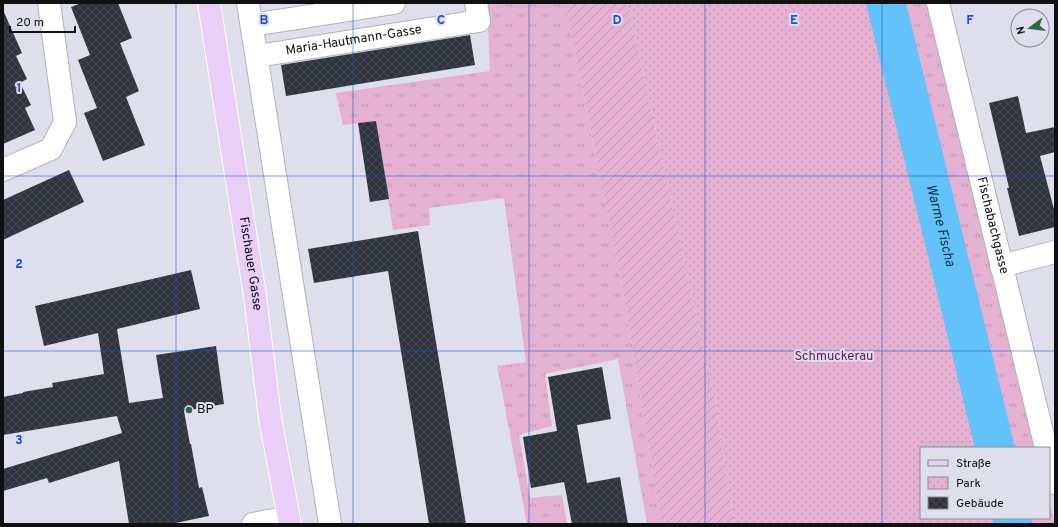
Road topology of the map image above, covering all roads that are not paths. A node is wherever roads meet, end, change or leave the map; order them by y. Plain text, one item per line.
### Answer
1 (49, 3) edge
2 (209, 3) edge
3 (248, 3) edge
4 (394, 3) edge
5 (476, 3) edge
6 (938, 3) edge
7 (252, 26) junction
8 (257, 56) junction
9 (3, 170) edge
10 (1055, 252) edge
11 (1001, 266) junction
12 (1046, 447) edge
13 (1050, 462) edge
14 (1055, 483) edge
15 (290, 520) edge
16 (253, 524) edge
17 (330, 524) edge

1 - 9 street
2 - 15 main road, Fischauer Gasse
3 - 7 street
4 - 7 street
5 - 8 street, Maria-Hautmann-Gasse
6 - 11 street, Fischabachgasse
7 - 8 street
8 - 17 street
10 - 11 street
11 - 12 street, Fischabachgasse
13 - 14 street
15 - 16 street

